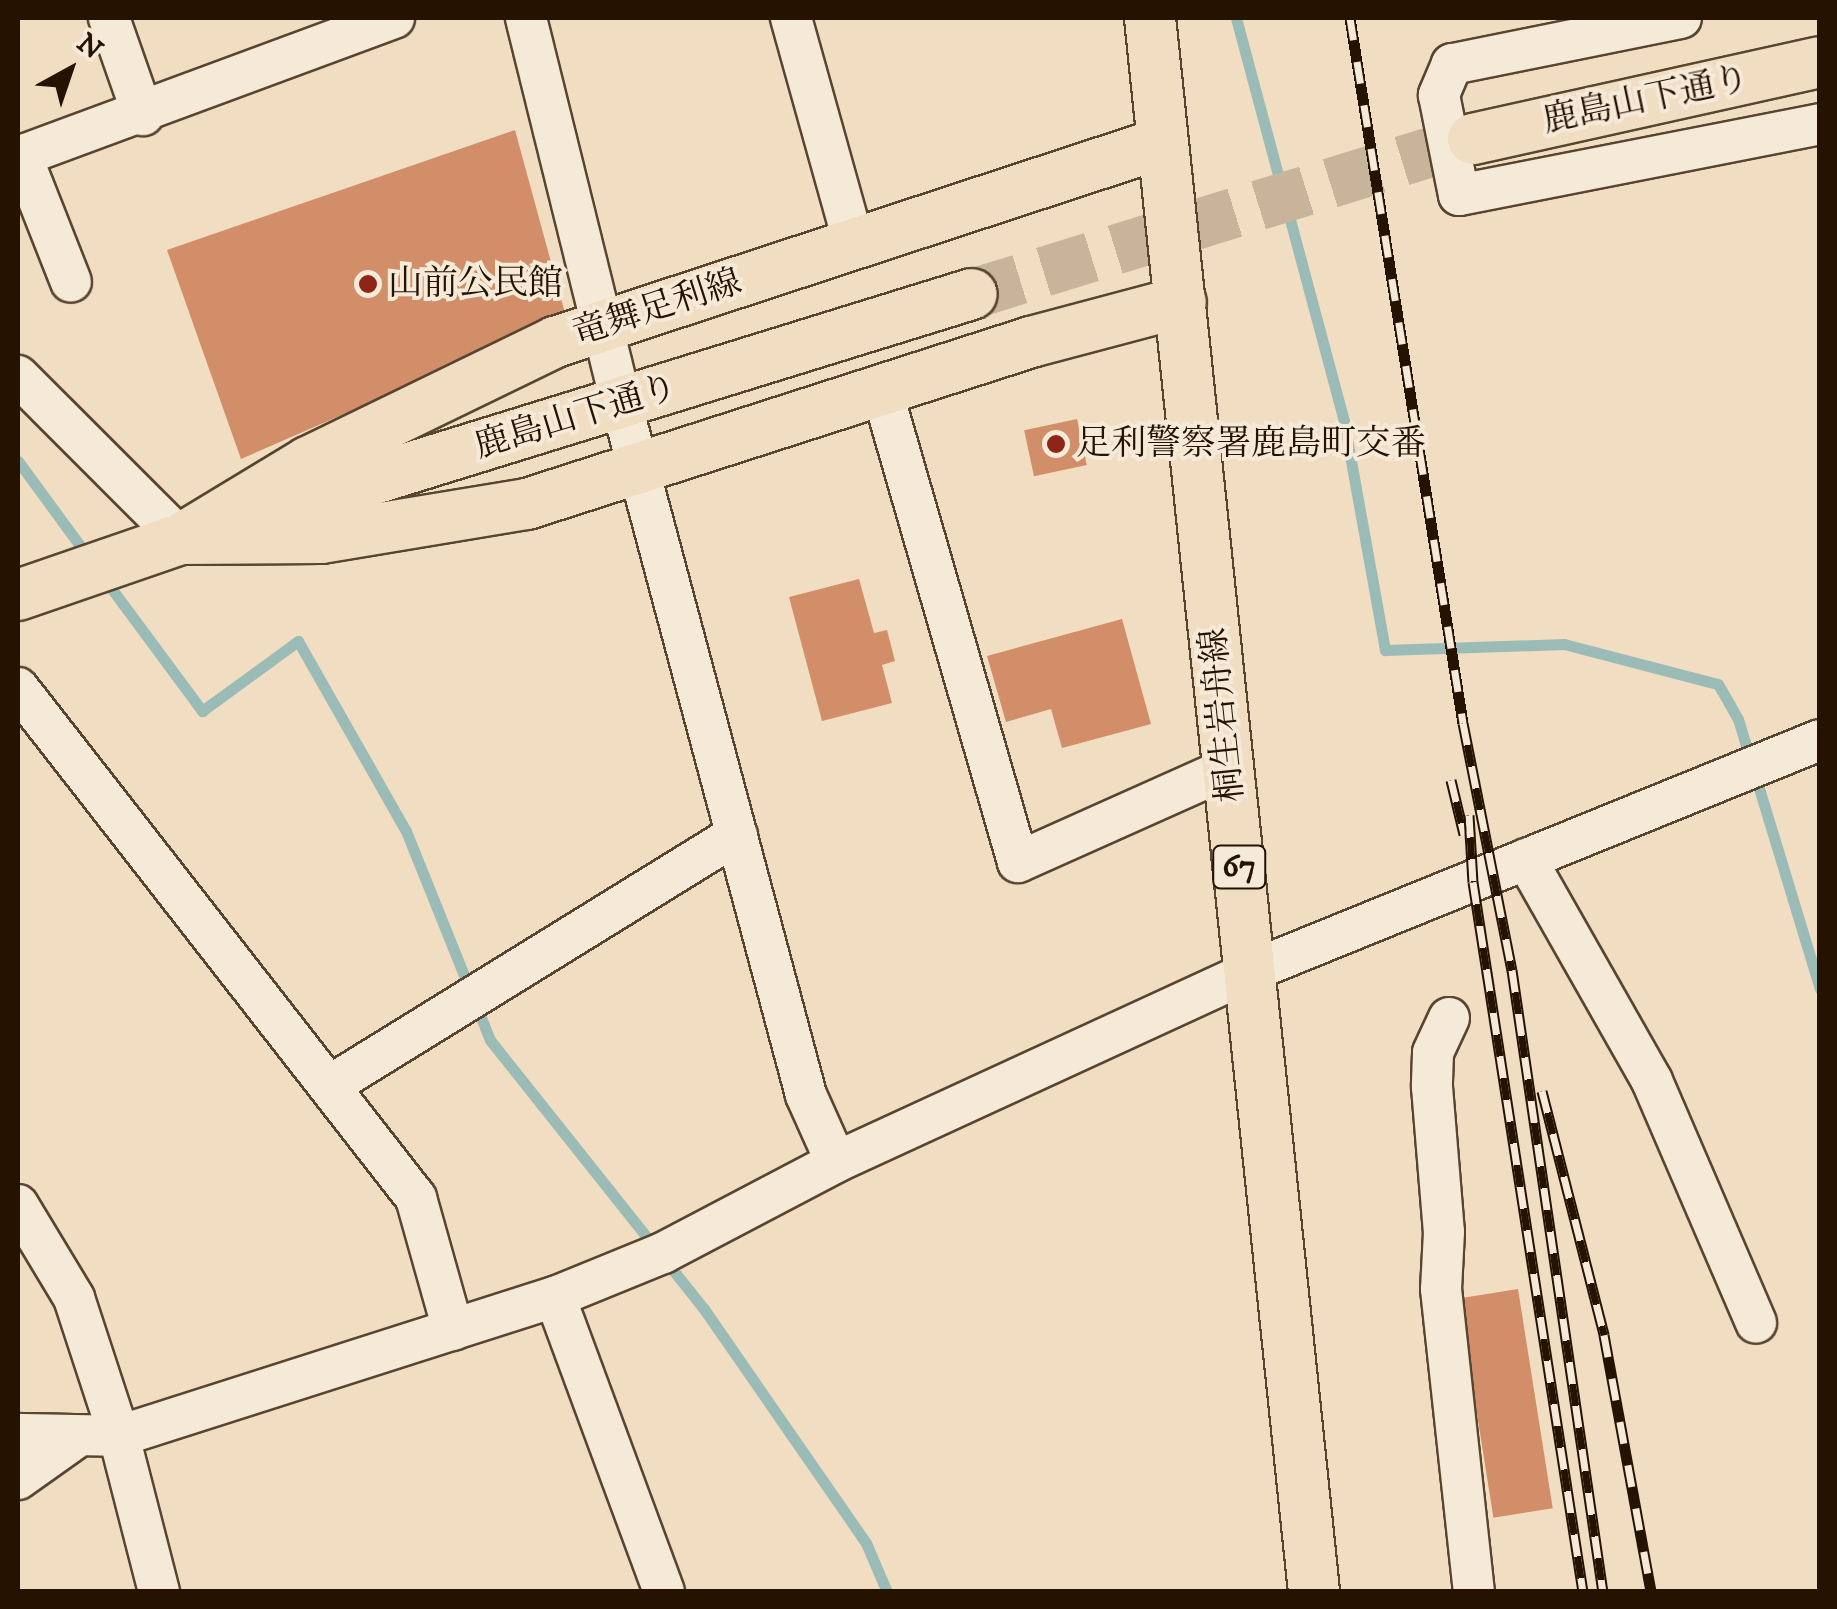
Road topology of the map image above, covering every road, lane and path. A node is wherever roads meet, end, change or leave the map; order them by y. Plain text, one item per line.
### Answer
1 (109, 18) edge
2 (394, 18) edge
3 (526, 18) edge
4 (791, 18) edge
5 (1150, 18) edge
6 (1681, 18) edge
7 (1820, 62) edge
8 (143, 115) junction
9 (1820, 124) edge
10 (1473, 139) tunnel mouth
11 (1162, 143) junction
12 (19, 156) edge
13 (854, 244) junction
14 (71, 282) dead end
15 (972, 294) tunnel mouth
16 (1180, 302) junction
17 (604, 325) junction
18 (18, 376) edge
19 (882, 391) junction
20 (621, 403) junction
21 (641, 470) junction
22 (180, 539) junction
23 (18, 595) edge
24 (18, 688) edge
25 (1820, 740) edge
26 (1228, 768) junction
27 (737, 834) junction
28 (1526, 860) junction
29 (1250, 971) junction
30 (1450, 1018) dead end
31 (331, 1085) junction
32 (836, 1162) junction
33 (18, 1205) edge
34 (555, 1297) junction
35 (1756, 1323) dead end
36 (453, 1330) junction
37 (18, 1434) edge
38 (120, 1436) junction
39 (72, 1440) junction
40 (18, 1479) edge
41 (159, 1592) edge
42 (664, 1592) edge
43 (1314, 1592) edge
44 (1474, 1592) edge

1 - 8 street
2 - 8 street
3 - 17 street
4 - 13 street
5 - 11 main road, 桐生岩舟線 / 67
6 - 9 street
7 - 10 main road, 鹿島山下通り
8 - 12 street
11 - 13 main road, 竜舞足利線
11 - 16 main road, 桐生岩舟線 / 67
12 - 14 street
13 - 17 main road, 竜舞足利線
15 - 20 main road, 鹿島山下通り
16 - 19 main road, 竜舞足利線
16 - 26 main road, 桐生岩舟線 / 67
17 - 20 street
17 - 22 main road, 竜舞足利線
18 - 22 street
19 - 21 main road, 竜舞足利線
19 - 26 street
20 - 21 street
20 - 22 main road, 鹿島山下通り
21 - 22 main road, 竜舞足利線
21 - 27 street
22 - 23 main road, 竜舞足利線
24 - 31 street
25 - 28 street
26 - 29 main road, 桐生岩舟線 / 67
27 - 31 street
27 - 32 street
28 - 29 street
28 - 35 street
29 - 32 street
29 - 43 main road, 桐生岩舟線 / 67
30 - 44 street
31 - 36 street
32 - 34 street
33 - 38 street
34 - 36 street
34 - 42 street
36 - 38 street
37 - 39 street
38 - 39 street
38 - 41 street
39 - 40 street

